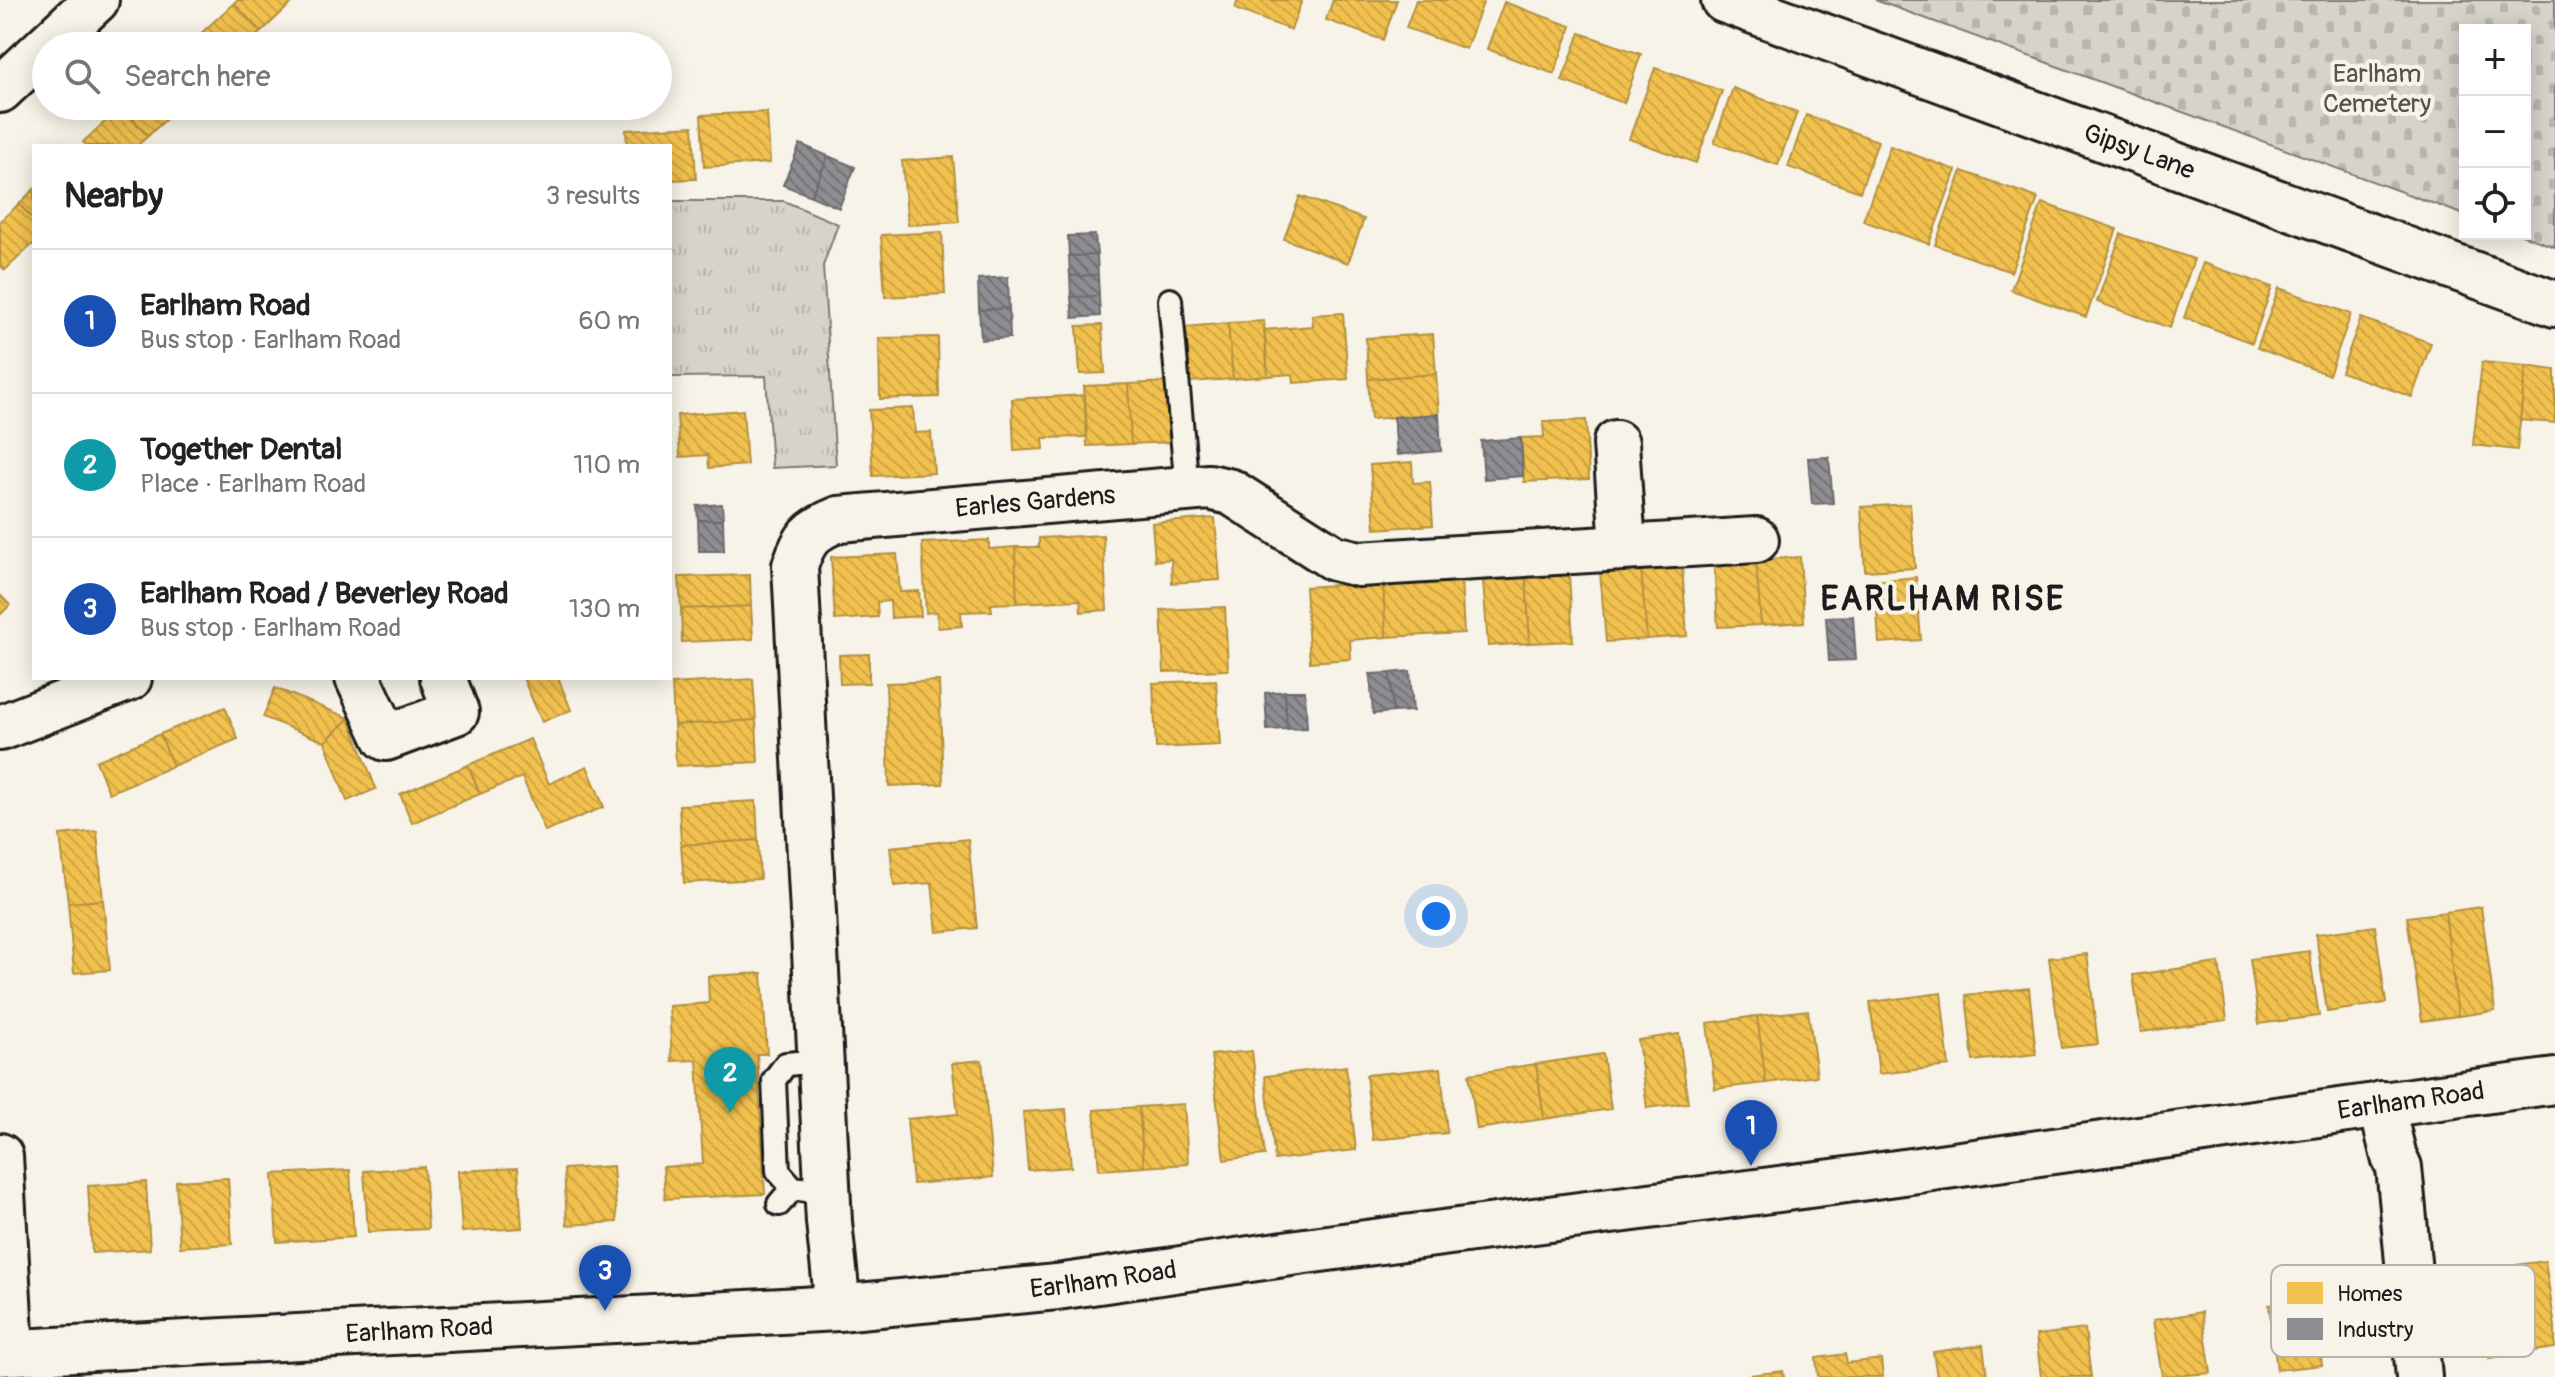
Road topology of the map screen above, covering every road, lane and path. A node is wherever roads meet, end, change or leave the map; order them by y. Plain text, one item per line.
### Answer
1 (96, 0) edge
2 (1724, 0) edge
3 (61, 32) edge
4 (32, 59) edge
5 (0, 90) edge
6 (1170, 300) dead end
7 (2555, 304) edge
8 (1616, 443) dead end
9 (1187, 489) junction
10 (1756, 540) dead end
11 (1623, 547) junction
12 (124, 680) edge
13 (359, 680) edge
14 (444, 680) edge
15 (0, 728) edge
16 (2555, 1081) edge
17 (2381, 1104) junction
18 (0, 1156) edge
19 (2408, 1265) edge
20 (838, 1308) junction
21 (6, 1353) edge
22 (2417, 1357) edge
23 (2419, 1377) edge

1 - 3 street
2 - 7 street, Gipsy Lane
4 - 5 street
6 - 9 lane
8 - 11 street
9 - 11 street, Earles Gardens
9 - 20 street, Earles Gardens
10 - 11 street, Earles Gardens
12 - 15 street
13 - 14 street
16 - 17 street, Earlham Road
17 - 19 street
17 - 20 street, Earlham Road
18 - 21 street
20 - 21 street, Earlham Road
22 - 23 street

